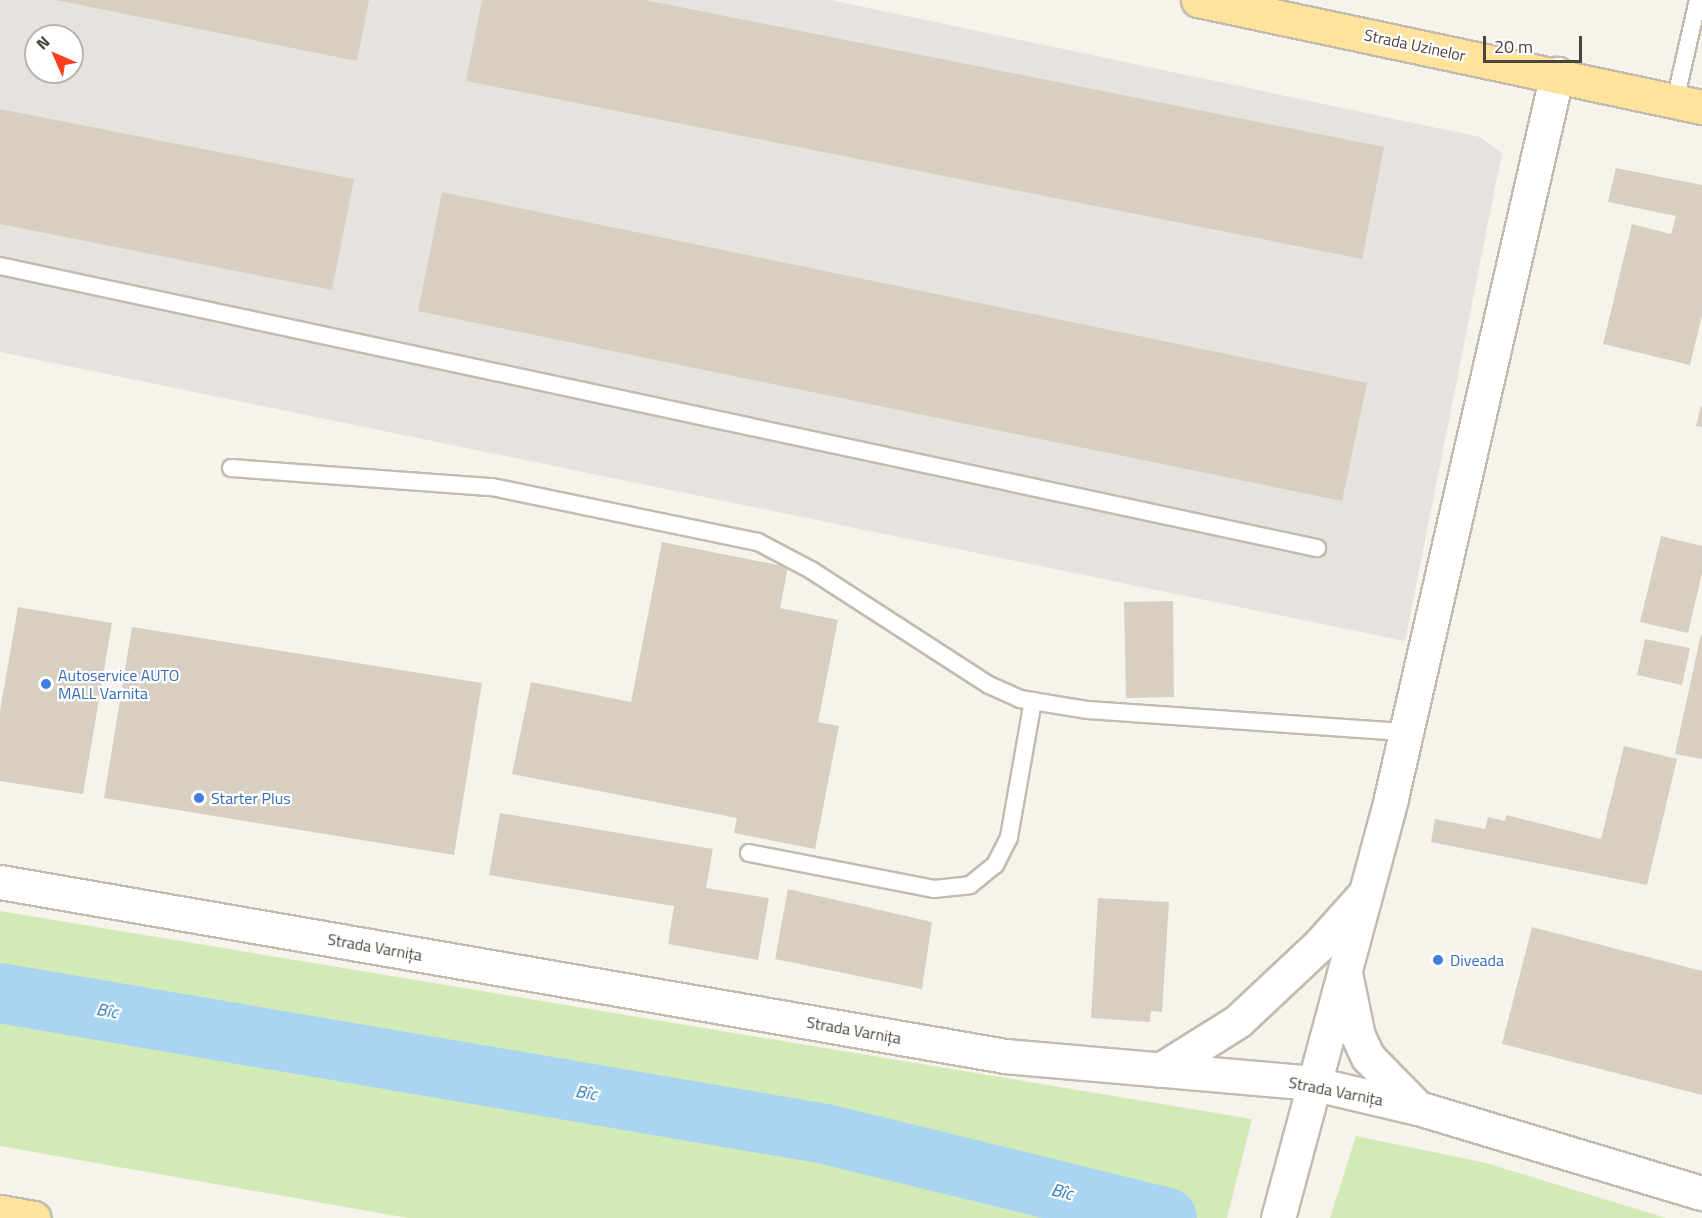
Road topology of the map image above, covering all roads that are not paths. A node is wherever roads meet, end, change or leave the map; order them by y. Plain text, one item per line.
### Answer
1 (1198, 0) edge
2 (1698, 0) edge
3 (1557, 74) junction
4 (1689, 104) edge
5 (0, 266) edge
6 (231, 468) dead end
7 (1317, 549) dead end
8 (1033, 701) junction
9 (1406, 732) junction
10 (749, 853) dead end
11 (0, 882) edge
12 (1367, 891) junction
13 (1345, 974) junction
14 (1160, 1070) junction
15 (1311, 1083) junction
16 (1418, 1108) junction
17 (1702, 1193) edge
18 (0, 1212) edge
19 (33, 1218) edge
20 (1278, 1218) edge

1 - 3 main road, Strada Uzinelor
2 - 4 lane
3 - 4 main road, Strada Uzinelor
3 - 9 street
5 - 7 lane
6 - 8 lane
8 - 9 lane
8 - 10 lane
9 - 12 street
11 - 14 street, Strada Varnița
12 - 13 street
12 - 14 street
13 - 15 street
13 - 16 street
14 - 15 street, Strada Varnița
15 - 16 street, Strada Varnița
15 - 20 street
16 - 17 street, Strada Varnița
18 - 19 main road

